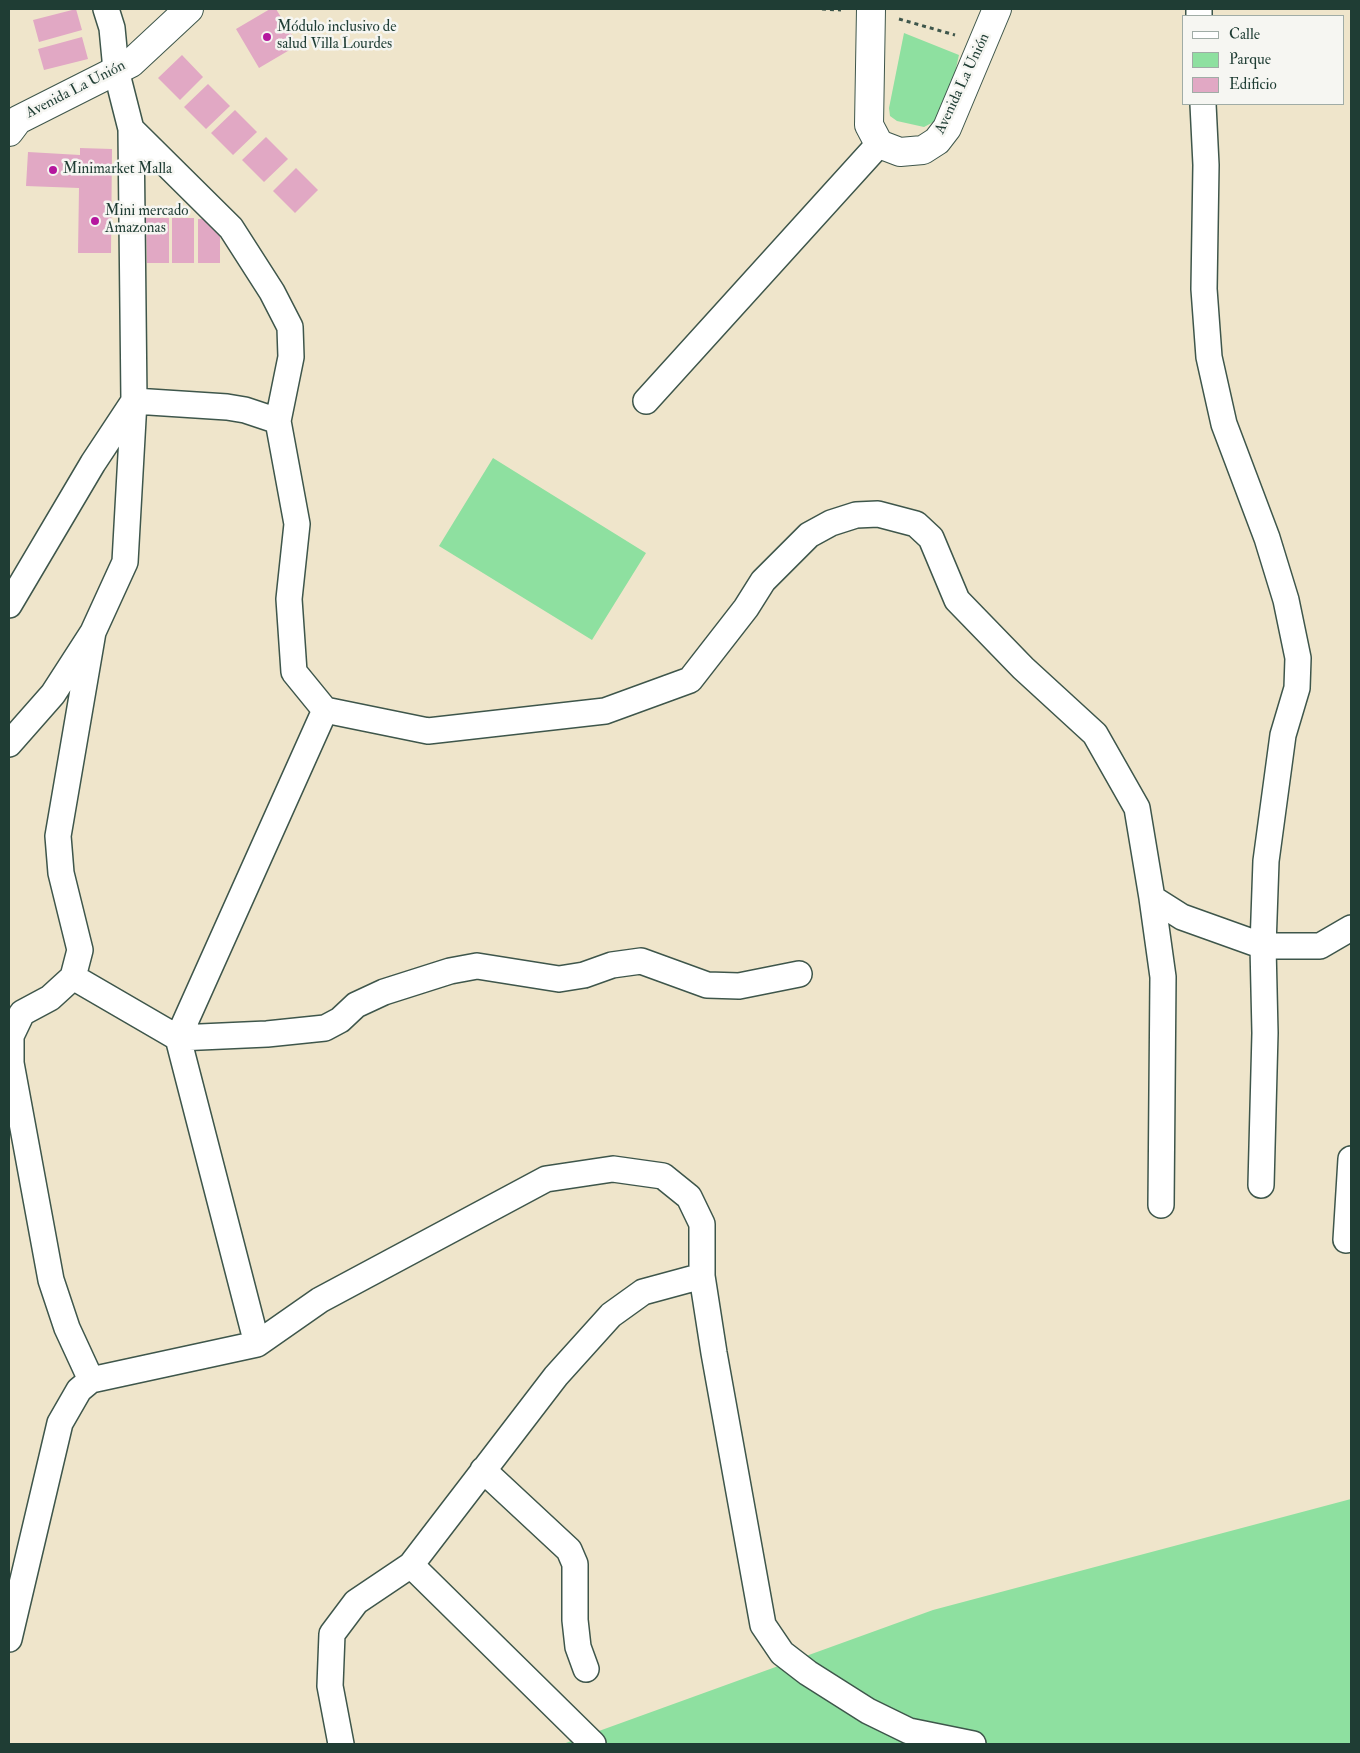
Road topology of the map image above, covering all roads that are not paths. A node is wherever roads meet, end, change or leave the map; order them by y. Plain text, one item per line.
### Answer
1 (106, 9) edge
2 (189, 9) edge
3 (997, 9) edge
4 (871, 10) edge
5 (116, 70) junction
6 (1203, 105) edge
7 (131, 128) junction
8 (9, 132) edge
9 (879, 144) junction
10 (134, 401) junction
11 (646, 401) dead end
12 (278, 421) junction
13 (9, 605) edge
14 (93, 632) junction
15 (325, 710) junction
16 (9, 744) edge
17 (1152, 898) junction
18 (1351, 928) edge
19 (1263, 946) junction
20 (799, 974) dead end
21 (73, 977) junction
22 (178, 1038) junction
23 (1351, 1159) edge
24 (1261, 1185) dead end
25 (1162, 1205) dead end
26 (1346, 1240) dead end
27 (702, 1276) junction
28 (257, 1344) junction
29 (91, 1380) junction
30 (483, 1470) junction
31 (411, 1565) junction
32 (9, 1639) edge
33 (586, 1669) dead end
34 (341, 1744) edge
35 (593, 1744) edge
36 (973, 1744) edge

1 - 5 street
2 - 5 main road, Avenida La Unión
3 - 9 main road, Avenida La Unión
4 - 9 main road
5 - 7 street
5 - 8 main road, Avenida La Unión
6 - 19 street
7 - 10 street
7 - 12 street
9 - 11 street
10 - 12 street
10 - 13 street
10 - 14 street
12 - 15 street
14 - 16 street
14 - 21 street
15 - 17 street
15 - 22 street
17 - 19 street
17 - 25 street
18 - 19 street
19 - 24 street
20 - 22 street
21 - 22 street
21 - 29 street
22 - 28 street
23 - 26 street
27 - 28 street
27 - 30 street
27 - 36 street
28 - 29 street
29 - 32 street
30 - 31 street
30 - 33 street
31 - 34 street
31 - 35 street

